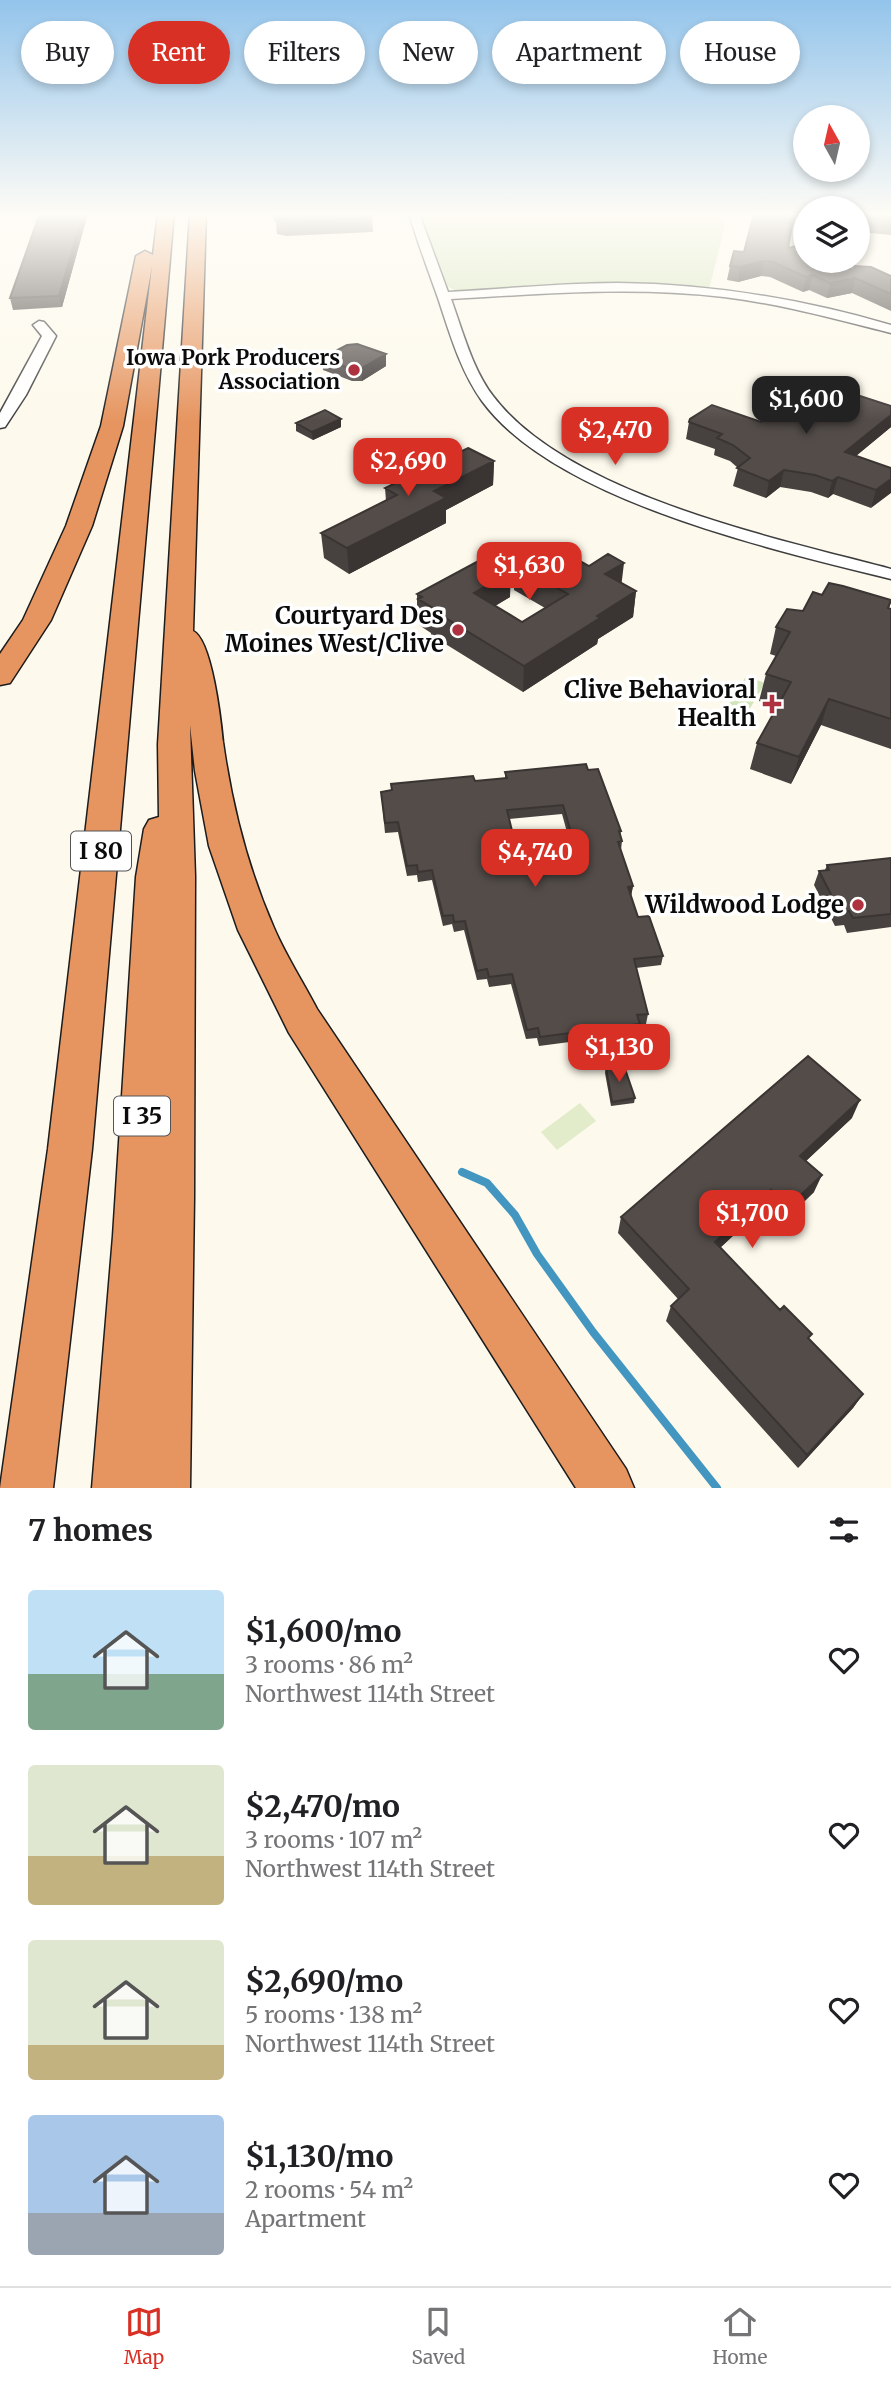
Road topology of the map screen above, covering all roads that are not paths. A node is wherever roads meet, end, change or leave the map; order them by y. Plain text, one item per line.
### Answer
1 (140, 282) edge
2 (158, 282) edge
3 (194, 282) edge
4 (439, 282) edge
5 (444, 296) junction
6 (40, 325) dead end
7 (891, 329) edge
8 (0, 424) edge
9 (891, 574) edge
10 (178, 609) junction
11 (0, 676) edge
12 (174, 744) junction
13 (26, 1488) edge
14 (119, 1488) edge
15 (163, 1488) edge
16 (607, 1488) edge

1 - 11 highway
2 - 13 highway, I 80
3 - 10 highway
4 - 5 street
5 - 7 street
5 - 9 street
6 - 8 street
10 - 12 highway
10 - 16 highway
12 - 14 highway, I 35
12 - 15 highway

